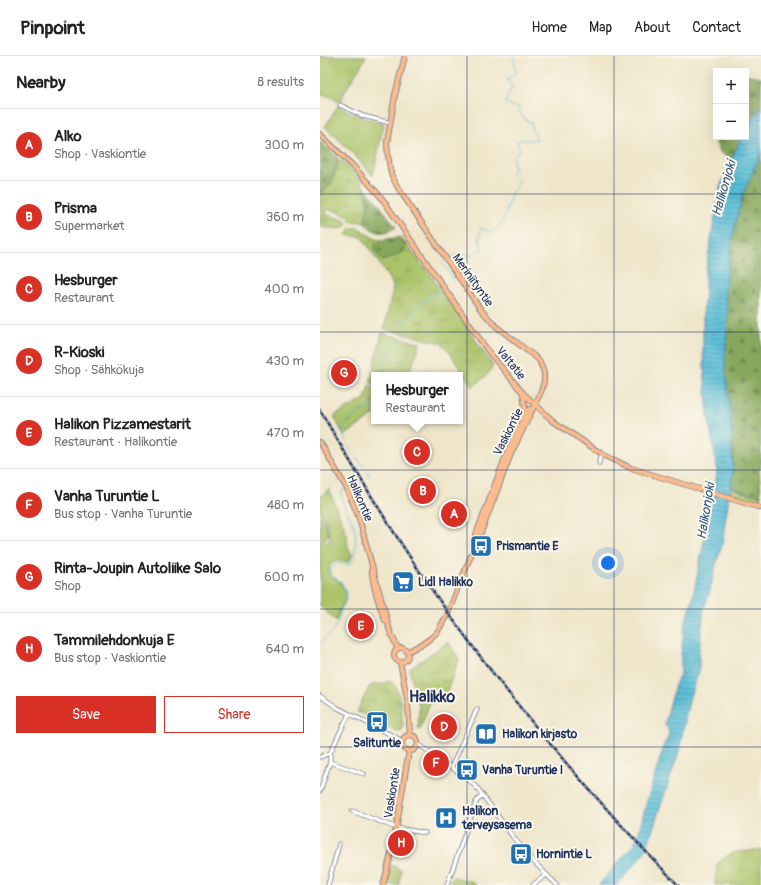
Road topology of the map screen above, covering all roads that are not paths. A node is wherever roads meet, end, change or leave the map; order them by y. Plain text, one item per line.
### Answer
1 (405, 56) edge
2 (340, 105) dead end
3 (391, 123) junction
4 (320, 134) edge
5 (523, 393) junction
6 (534, 405) junction
7 (526, 414) junction
8 (320, 442) edge
9 (602, 454) junction
10 (599, 463) dead end
11 (761, 508) edge
12 (472, 553) junction
13 (398, 649) junction
14 (407, 652) junction
15 (400, 662) junction
16 (320, 696) edge
17 (477, 709) dead end
18 (350, 714) junction
19 (410, 735) junction
20 (402, 741) junction
21 (418, 744) junction
22 (409, 751) junction
23 (330, 753) junction
24 (320, 757) edge
25 (330, 762) junction
26 (452, 766) junction
27 (364, 774) dead end
28 (320, 791) edge
29 (482, 795) junction
30 (352, 811) dead end
31 (397, 828) junction
32 (425, 833) dead end
33 (339, 844) dead end
34 (546, 875) junction
35 (328, 885) edge
36 (383, 885) edge
37 (447, 885) edge
38 (533, 885) edge
39 (557, 885) edge

1 - 3 main road, Meriniityntie
2 - 3 street
3 - 6 main road, Meriniityntie
4 - 5 main road, Valtatie
5 - 6 main road, Valtatie
5 - 7 main road
6 - 7 main road, Vaskiontie
6 - 9 main road, Valtatie
6 - 12 main road, Vaskiontie
7 - 12 main road, Vaskiontie
8 - 13 main road, Halikontie
9 - 10 street
9 - 11 main road, Valtatie
12 - 14 main road, Vaskiontie
13 - 14 main road
13 - 15 main road
14 - 15 main road
15 - 19 main road
16 - 18 street
17 - 26 street
18 - 20 street
18 - 23 street
19 - 20 main road
19 - 21 main road
20 - 22 main road
21 - 22 main road
21 - 26 street
22 - 31 main road, Vaskiontie
23 - 24 street
23 - 25 street
25 - 27 street
25 - 28 street
26 - 29 street
29 - 34 street
29 - 37 street
30 - 31 street
31 - 32 street
31 - 36 main road, Vaskiontie
33 - 35 street
34 - 38 street
34 - 39 street

